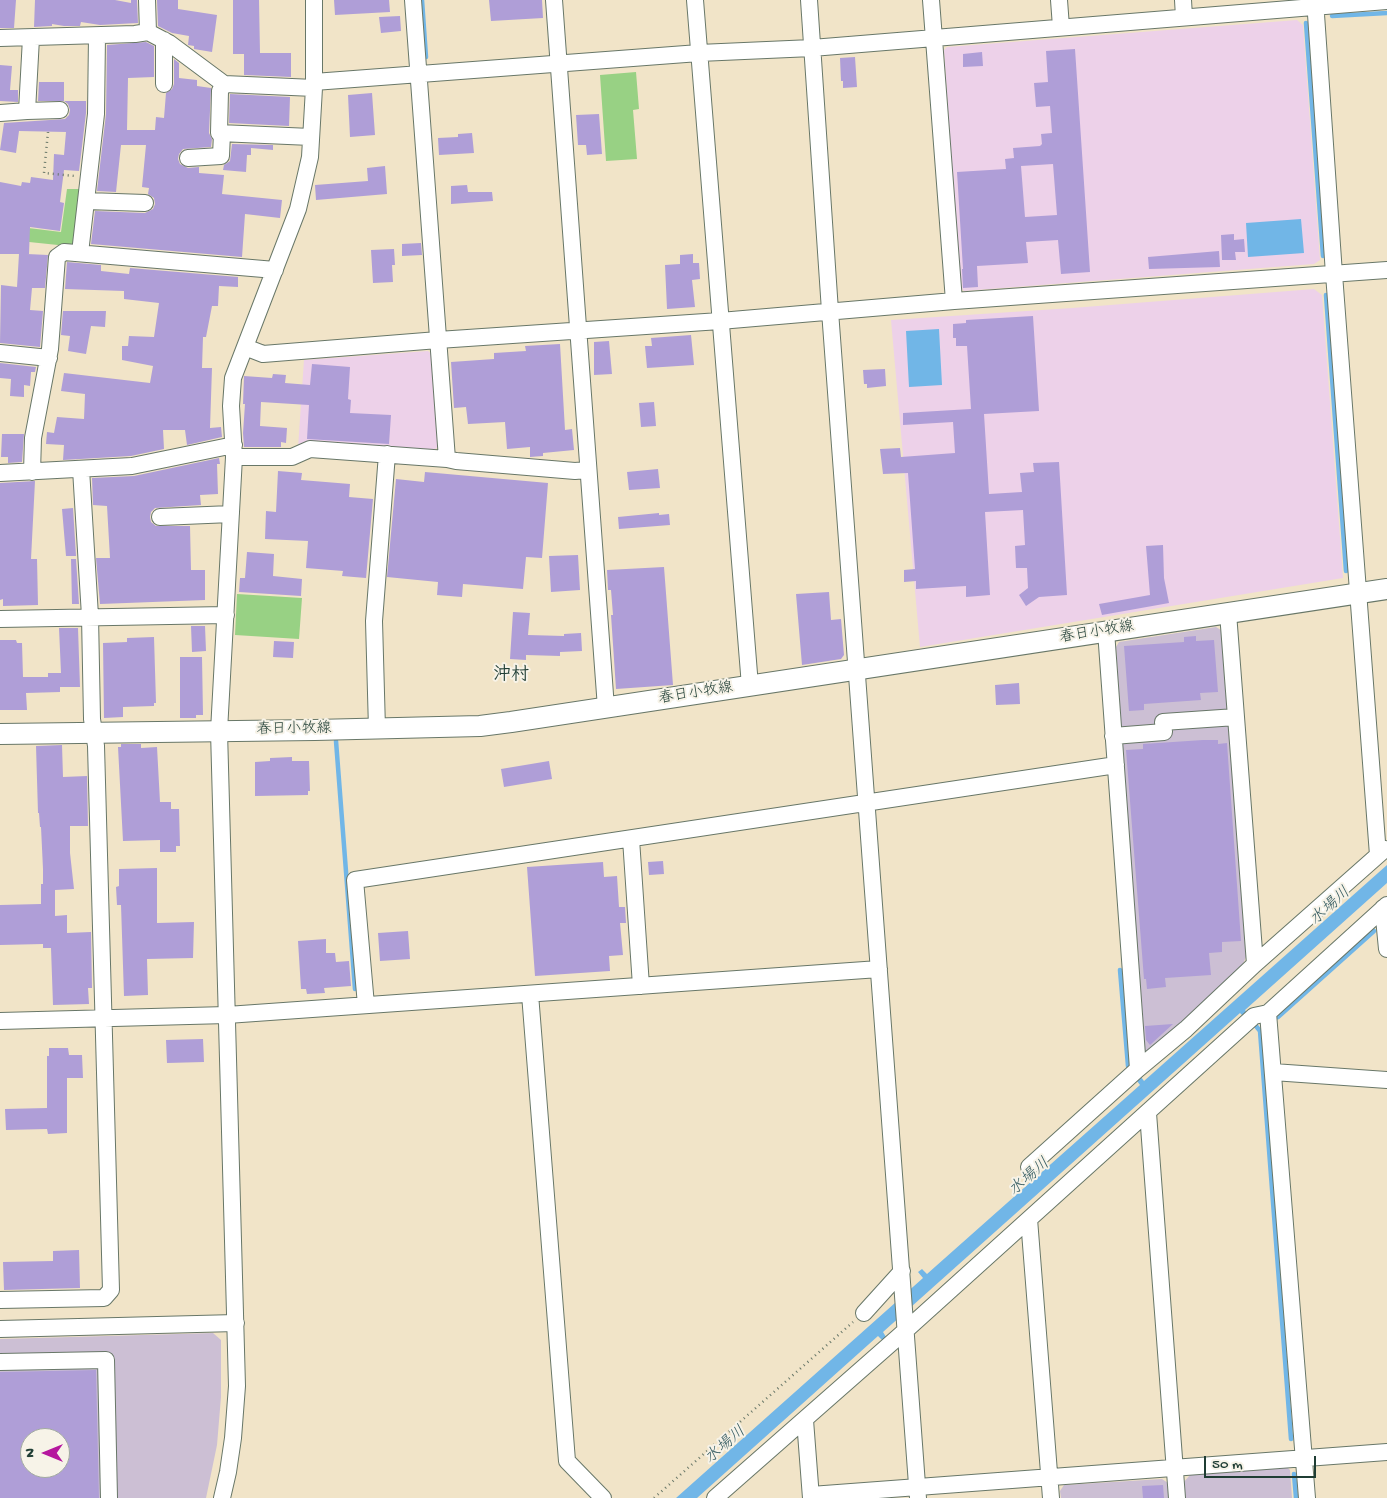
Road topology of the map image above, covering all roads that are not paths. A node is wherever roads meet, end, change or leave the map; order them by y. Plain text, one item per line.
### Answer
1 (147, 0) edge
2 (314, 0) edge
3 (414, 0) edge
4 (554, 0) edge
5 (695, 0) edge
6 (808, 0) edge
7 (931, 0) edge
8 (1059, 0) edge
9 (1183, 0) edge
10 (1387, 1) edge
11 (1315, 3) edge
12 (1184, 17) junction
13 (1061, 28) junction
14 (148, 32) junction
15 (97, 36) junction
16 (0, 38) edge
17 (31, 38) junction
18 (934, 38) junction
19 (164, 40) junction
20 (812, 48) junction
21 (699, 53) junction
22 (559, 62) junction
23 (419, 74) junction
24 (164, 84) dead end
25 (224, 84) junction
26 (314, 85) junction
27 (60, 110) dead end
28 (27, 111) junction
29 (0, 113) edge
30 (222, 133) junction
31 (311, 137) junction
32 (188, 158) dead end
33 (86, 201) junction
34 (145, 203) dead end
35 (80, 253) junction
36 (275, 270) junction
37 (1387, 270) edge
38 (1334, 274) junction
39 (954, 301) junction
40 (830, 311) junction
41 (720, 321) junction
42 (578, 330) junction
43 (438, 340) junction
44 (245, 347) junction
45 (0, 354) edge
46 (49, 358) junction
47 (234, 451) junction
48 (387, 454) junction
49 (447, 459) junction
50 (81, 469) junction
51 (588, 470) junction
52 (32, 472) junction
53 (0, 473) edge
54 (231, 514) junction
55 (160, 516) dead end
56 (1387, 589) edge
57 (1358, 594) junction
58 (1228, 613) junction
59 (226, 615) junction
60 (90, 616) junction
61 (0, 618) edge
62 (1106, 631) junction
63 (857, 669) junction
64 (750, 686) junction
65 (606, 708) junction
66 (1236, 717) junction
67 (377, 729) junction
68 (219, 731) junction
69 (93, 732) junction
70 (0, 734) edge
71 (1113, 736) junction
72 (1116, 765) junction
73 (867, 803) junction
74 (631, 839) junction
75 (1382, 851) edge
76 (1385, 906) edge
77 (1387, 949) edge
78 (1255, 964) junction
79 (879, 969) junction
80 (641, 986) junction
81 (530, 994) junction
82 (366, 1005) junction
83 (1268, 1013) junction
84 (227, 1015) junction
85 (103, 1018) junction
86 (0, 1021) edge
87 (1138, 1069) junction
88 (1274, 1072) junction
89 (1387, 1080) edge
90 (1148, 1112) junction
91 (1029, 1167) dead end
92 (1029, 1220) junction
93 (902, 1274) junction
94 (0, 1300) edge
95 (864, 1313) road end
96 (236, 1323) junction
97 (905, 1326) junction
98 (0, 1330) edge
99 (0, 1362) edge
100 (805, 1420) junction
101 (1387, 1452) edge
102 (1304, 1459) junction
103 (1175, 1468) junction
104 (1049, 1478) junction
105 (917, 1493) edge
106 (811, 1497) edge
107 (109, 1498) edge
108 (222, 1498) edge
109 (604, 1498) edge
110 (715, 1498) edge
111 (1051, 1498) edge
112 (1177, 1498) edge
113 (1307, 1498) edge

1 - 14 street
2 - 26 street
3 - 23 street
4 - 22 street
5 - 21 street
6 - 20 street
7 - 18 street
8 - 13 street
9 - 12 street
10 - 11 street
11 - 12 street
11 - 38 street
12 - 13 street
13 - 18 street
14 - 15 street
14 - 19 street
15 - 17 street
15 - 33 street
16 - 17 street
17 - 28 street
18 - 20 street
18 - 39 street
19 - 24 street
19 - 25 street
20 - 21 street
20 - 40 street
21 - 22 street
21 - 41 street
22 - 23 street
22 - 42 street
23 - 26 street
23 - 43 street
25 - 26 street
25 - 30 street
26 - 31 street
27 - 28 street
28 - 29 street
30 - 31 street
30 - 32 street
31 - 36 street
33 - 34 street
33 - 35 street
35 - 36 street
35 - 46 street
36 - 44 street
37 - 38 street
38 - 39 street
38 - 57 street
39 - 40 street
40 - 41 street
40 - 63 street
41 - 42 street
41 - 64 street
42 - 43 street
42 - 51 street
43 - 44 street
43 - 49 street
44 - 47 street
45 - 46 street
46 - 52 street
47 - 48 street
47 - 50 street
47 - 54 street
48 - 49 street
48 - 67 street
49 - 51 street
50 - 52 street
50 - 60 street
51 - 65 street
52 - 53 street
54 - 55 street
54 - 59 street
56 - 57 main road, 春日小牧線
57 - 58 main road, 春日小牧線
57 - 75 street
58 - 62 main road, 春日小牧線
58 - 66 street
59 - 60 street
59 - 68 street
60 - 61 street
60 - 69 street
62 - 63 main road, 春日小牧線
62 - 71 street
63 - 64 main road, 春日小牧線
63 - 73 street
64 - 65 main road, 春日小牧線
65 - 67 main road, 春日小牧線
66 - 71 street
66 - 78 street
67 - 68 main road, 春日小牧線
68 - 69 main road, 春日小牧線
68 - 84 street
69 - 70 main road, 春日小牧線
69 - 85 street
71 - 72 street
72 - 73 street
72 - 87 street
73 - 74 street
73 - 79 street
74 - 80 street
74 - 82 street
75 - 78 street
76 - 77 street
76 - 83 street
78 - 87 street
79 - 80 street
79 - 93 street
80 - 81 street
81 - 82 street
81 - 109 street
82 - 84 street
83 - 88 street
83 - 90 street
84 - 85 street
84 - 96 street
85 - 86 street
85 - 94 street
87 - 91 street
88 - 89 street
88 - 102 street
90 - 92 street
90 - 103 street
92 - 97 street
92 - 104 street
93 - 95 street
93 - 97 street
96 - 98 street
96 - 108 street
97 - 100 street
97 - 105 street
99 - 107 street
100 - 106 street
100 - 110 street
101 - 102 street
102 - 103 street
102 - 113 street
103 - 104 street
103 - 112 street
104 - 105 street
104 - 111 street
105 - 106 street

